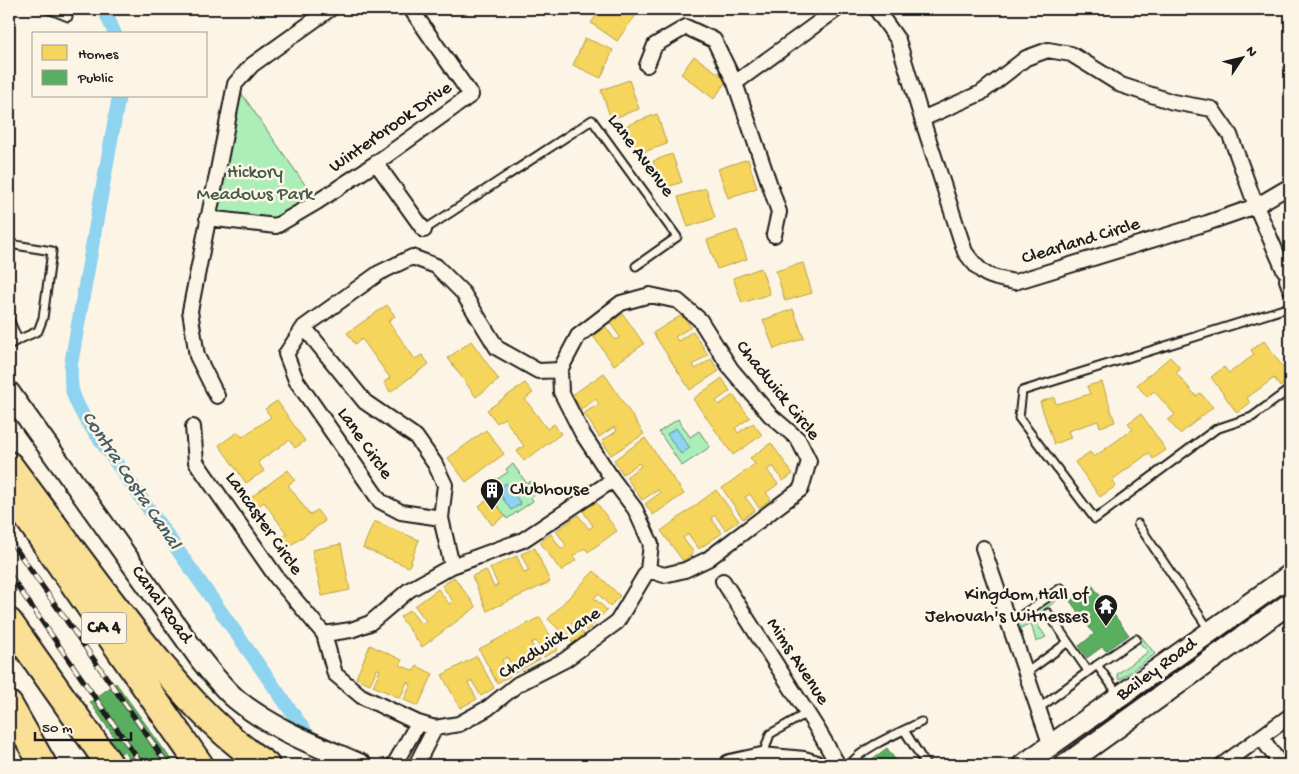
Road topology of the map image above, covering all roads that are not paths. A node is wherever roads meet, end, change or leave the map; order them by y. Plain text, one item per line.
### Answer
1 (48, 9) edge
2 (330, 9) edge
3 (411, 9) edge
4 (836, 9) edge
5 (876, 9) edge
6 (68, 16) dead end
7 (647, 64) dead end
8 (735, 83) junction
9 (922, 119) junction
10 (376, 163) junction
11 (1290, 186) edge
12 (1256, 206) junction
13 (207, 218) junction
14 (424, 230) joint
15 (774, 235) dead end
16 (9, 244) edge
17 (636, 266) dead end
18 (1287, 279) edge
19 (1290, 307) edge
20 (9, 319) edge
21 (304, 327) junction
22 (18, 340) junction
23 (9, 345) edge
24 (560, 370) junction
25 (1290, 389) edge
26 (9, 392) edge
27 (217, 396) dead end
28 (193, 427) dead end
29 (9, 465) edge
30 (613, 480) junction
31 (9, 490) edge
32 (441, 518) junction
33 (1138, 524) dead end
34 (983, 548) dead end
35 (452, 566) junction
36 (648, 570) junction
37 (1290, 575) edge
38 (723, 581) dead end
39 (1061, 588) dead end
40 (1290, 603) edge
41 (1048, 613) dead end
42 (9, 622) edge
43 (1009, 624) junction
44 (1211, 631) junction
45 (324, 634) junction
46 (1136, 639) dead end
47 (1068, 642) junction
48 (1097, 665) junction
49 (1088, 672) junction
50 (1026, 673) junction
51 (1119, 697) junction
52 (9, 704) edge
53 (1038, 709) junction
54 (807, 713) junction
55 (1290, 716) edge
56 (921, 722) dead end
57 (418, 723) junction
58 (435, 728) junction
59 (904, 730) junction
60 (1261, 737) junction
61 (1051, 746) junction
62 (762, 758) junction
63 (807, 764) edge
64 (43, 765) edge
65 (110, 765) edge
66 (200, 765) edge
67 (266, 765) edge
68 (361, 765) edge
69 (394, 765) edge
70 (416, 765) edge
71 (730, 765) edge
72 (838, 765) edge
73 (850, 765) edge
74 (926, 765) edge
75 (1024, 765) edge
76 (1065, 765) edge
77 (1222, 765) edge
78 (1281, 765) edge

1 - 6 lane
2 - 13 street
3 - 10 street, Winterbrook Drive
4 - 8 street
5 - 9 street, Clearland Circle
7 - 8 street
8 - 15 street
9 - 12 street
9 - 12 street, Clearland Circle
10 - 13 street, Winterbrook Drive
10 - 14 street
11 - 12 street, Clearland Circle
12 - 18 street
13 - 27 street
14 - 17 lane, Lane Avenue
16 - 22 lane
19 - 25 lane
20 - 22 lane
21 - 24 street
21 - 32 street
21 - 32 street, Lane Circle
22 - 23 lane
24 - 30 street, Chadwick Lane
24 - 36 street, Chadwick Circle
26 - 68 main road, Canal Road
28 - 45 street, Lancaster Circle
29 - 67 highway
30 - 35 street
30 - 36 street, Chadwick Lane
31 - 66 highway, CA 4
32 - 35 street
33 - 44 lane
34 - 43 street
35 - 45 street
36 - 58 street, Chadwick Lane
37 - 44 main road, Bailey Road
38 - 54 street, Mims Avenue
39 - 43 lane
40 - 76 main road, Bailey Road
41 - 47 lane
42 - 65 highway
43 - 50 street
44 - 51 main road, Bailey Road
45 - 57 street, Chadwick Lane
46 - 48 lane
47 - 49 lane
47 - 50 lane
48 - 49 lane
48 - 51 lane
49 - 53 lane
50 - 53 street
51 - 61 main road, Bailey Road
52 - 64 highway
53 - 61 street
54 - 62 lane
54 - 72 street, Mims Avenue
55 - 60 street
56 - 59 lane
57 - 58 street, Chadwick Lane
57 - 69 street
58 - 70 street
59 - 73 lane
59 - 74 lane
60 - 77 street
60 - 78 street
61 - 75 main road, Bailey Road
62 - 63 main road
62 - 71 main road

